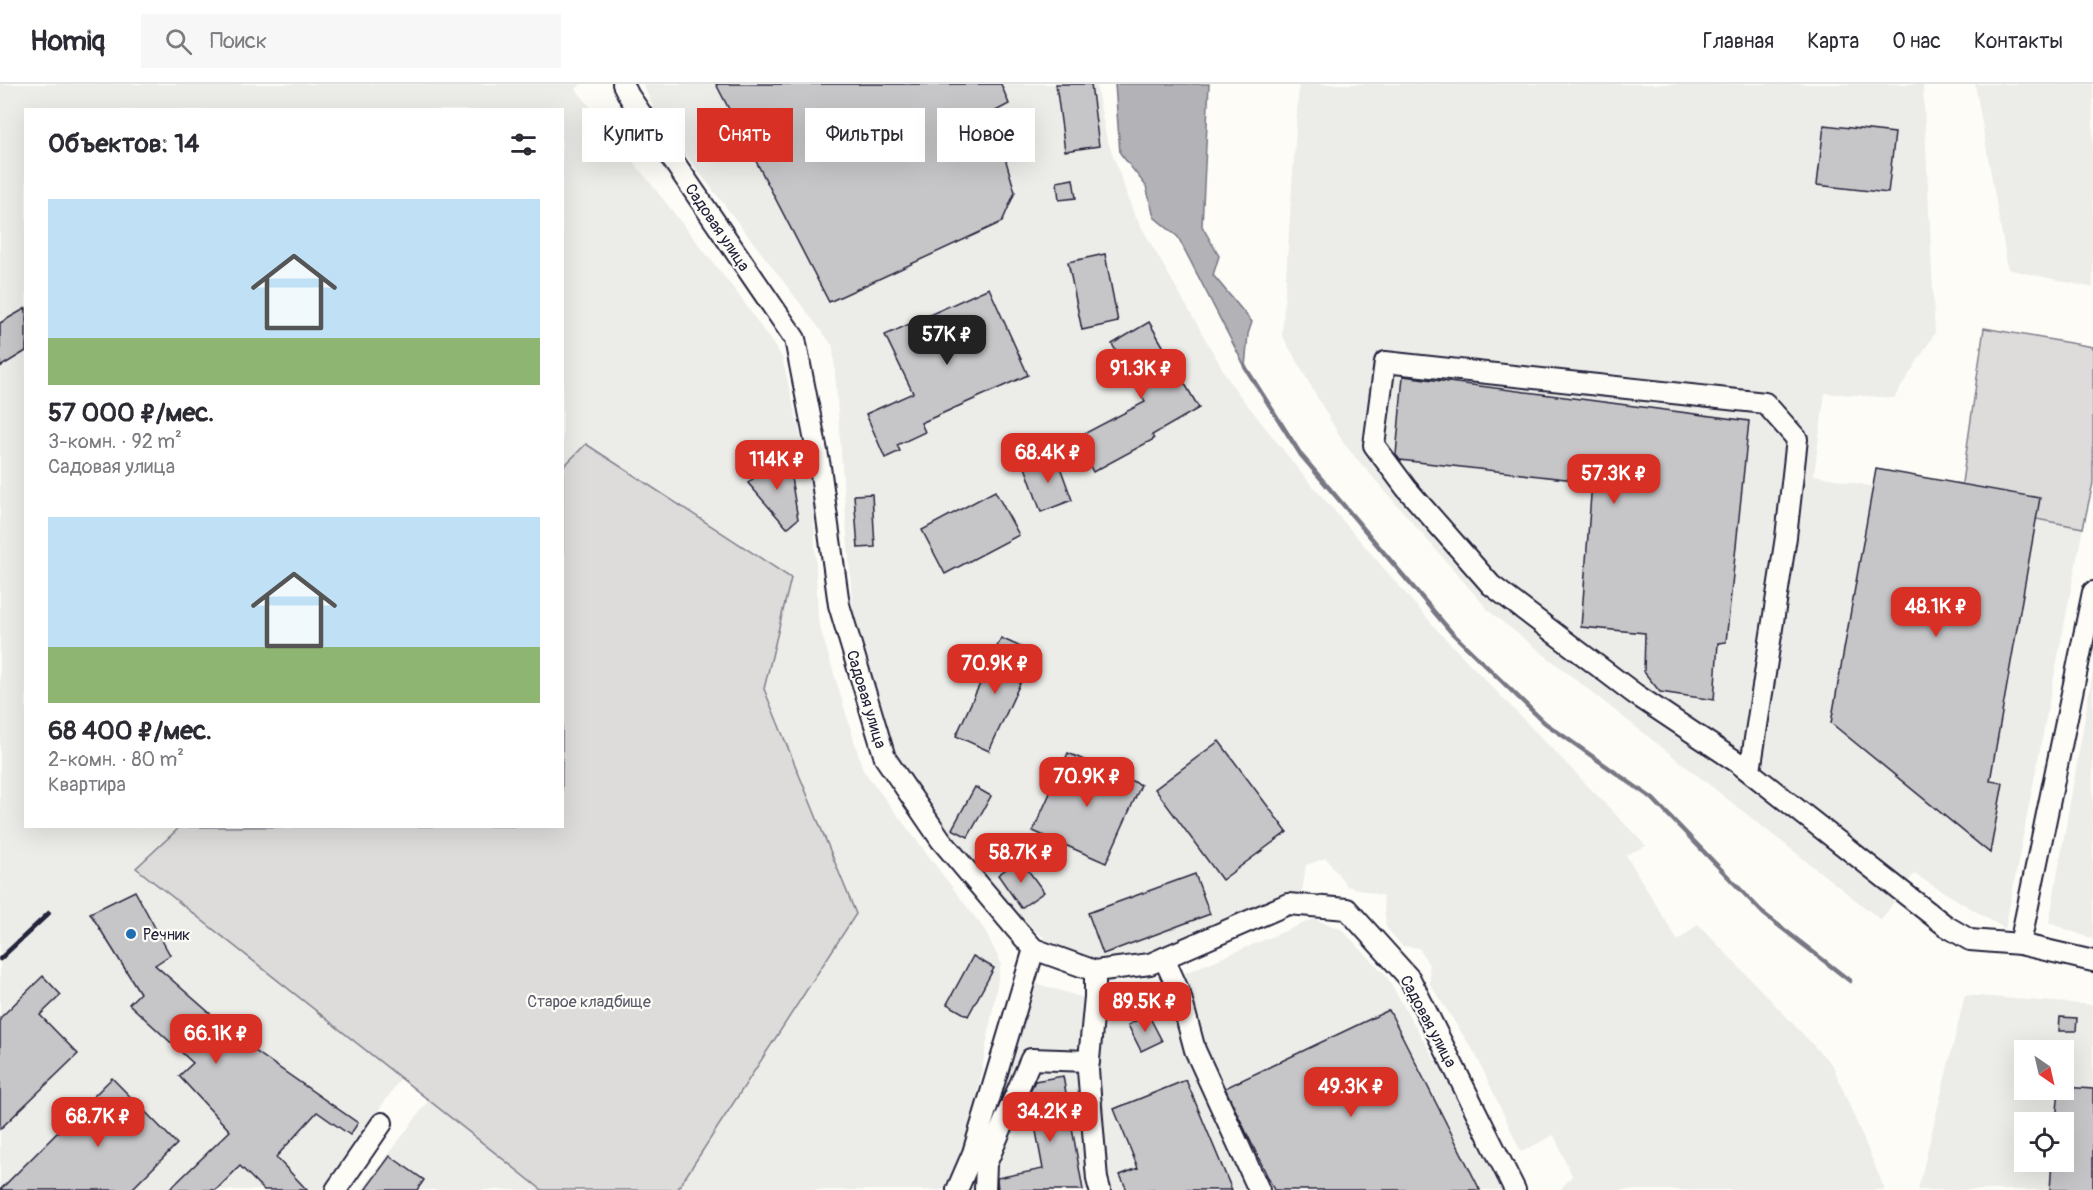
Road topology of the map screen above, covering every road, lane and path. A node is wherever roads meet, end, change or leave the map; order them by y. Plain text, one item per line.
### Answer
1 (623, 84) edge
2 (2093, 592) edge
3 (1750, 771) junction
4 (2020, 944) junction
5 (1035, 949) junction
6 (1164, 958) junction
7 (2093, 961) edge
8 (1095, 971) junction
9 (1089, 1061) junction
10 (382, 1123) dead end
11 (336, 1190) edge
12 (957, 1190) edge
13 (985, 1190) edge
14 (1100, 1190) edge
15 (1259, 1190) edge
16 (1515, 1190) edge

1 - 5 street, Садовая улица
2 - 4 street
3 - 3 street
3 - 4 street
4 - 7 street
5 - 8 street, Садовая улица
5 - 12 street
6 - 8 street, Садовая улица
6 - 15 street
6 - 16 street, Садовая улица
8 - 9 street
9 - 13 street
9 - 14 street
10 - 11 street

